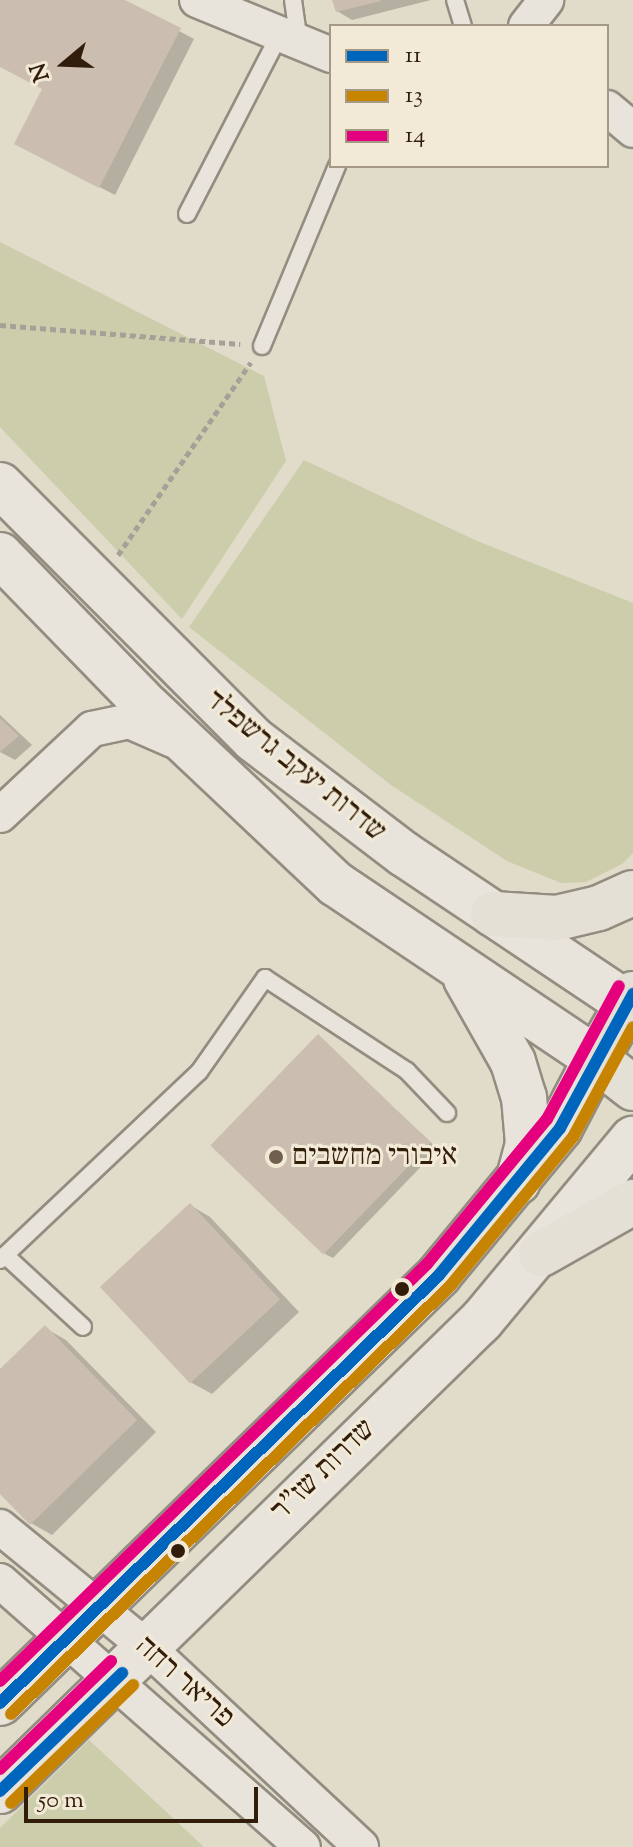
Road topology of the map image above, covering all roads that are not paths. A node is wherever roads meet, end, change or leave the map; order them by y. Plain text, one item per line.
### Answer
1 (197, 0) edge
2 (293, 0) edge
3 (455, 0) edge
4 (546, 0) edge
5 (462, 24) edge
6 (528, 24) edge
7 (303, 46) edge
8 (609, 110) edge
9 (633, 130) edge
10 (336, 168) edge
11 (187, 214) dead end
12 (262, 346) road end
13 (0, 485) edge
14 (0, 555) edge
15 (191, 748) junction
16 (0, 815) edge
17 (633, 893) edge
18 (493, 914) junction
19 (463, 973) junction
20 (631, 1002) edge
21 (596, 1059) junction
22 (633, 1088) edge
23 (447, 1113) dead end
24 (633, 1139) edge
25 (517, 1186) junction
26 (633, 1202) edge
27 (541, 1254) junction
28 (3, 1257) edge
29 (83, 1327) dead end
30 (0, 1527) edge
31 (0, 1581) edge
32 (96, 1606) junction
33 (62, 1637) junction
34 (149, 1649) junction
35 (115, 1679) junction
36 (0, 1703) edge
37 (0, 1791) edge
38 (303, 1847) edge
39 (361, 1847) edge

1 - 7 street
2 - 7 lane
3 - 5 lane
4 - 6 street
7 - 11 lane
8 - 9 street
10 - 12 lane
13 - 18 main road, שדרות יעקב גרשפלד
14 - 15 main road, שדרות יעקב גרשפלד
15 - 16 street
15 - 19 main road, שדרות יעקב גרשפלד
17 - 18 highway
18 - 20 main road, שדרות יעקב גרשפלד
19 - 21 main road, שדרות יעקב גרשפלד
19 - 25 main road
20 - 21 highway
21 - 22 highway
21 - 25 main road, שדרות שז"ר
23 - 28 lane
24 - 27 main road, שדרות שז"ר
25 - 32 main road, שדרות שז"ר
26 - 27 highway
27 - 34 main road, שדרות שז"ר
28 - 29 lane
30 - 32 street, פריאר רחה
31 - 33 street, פריאר רחה
32 - 33 main road, שדרות שז"ר
32 - 34 street, פריאר רחה
33 - 35 street, פריאר רחה
33 - 36 main road, שדרות שז"ר
34 - 35 main road, שדרות שז"ר
34 - 39 street, פריאר רחה
35 - 37 main road, שדרות שז"ר
35 - 38 street, פריאר רחה

